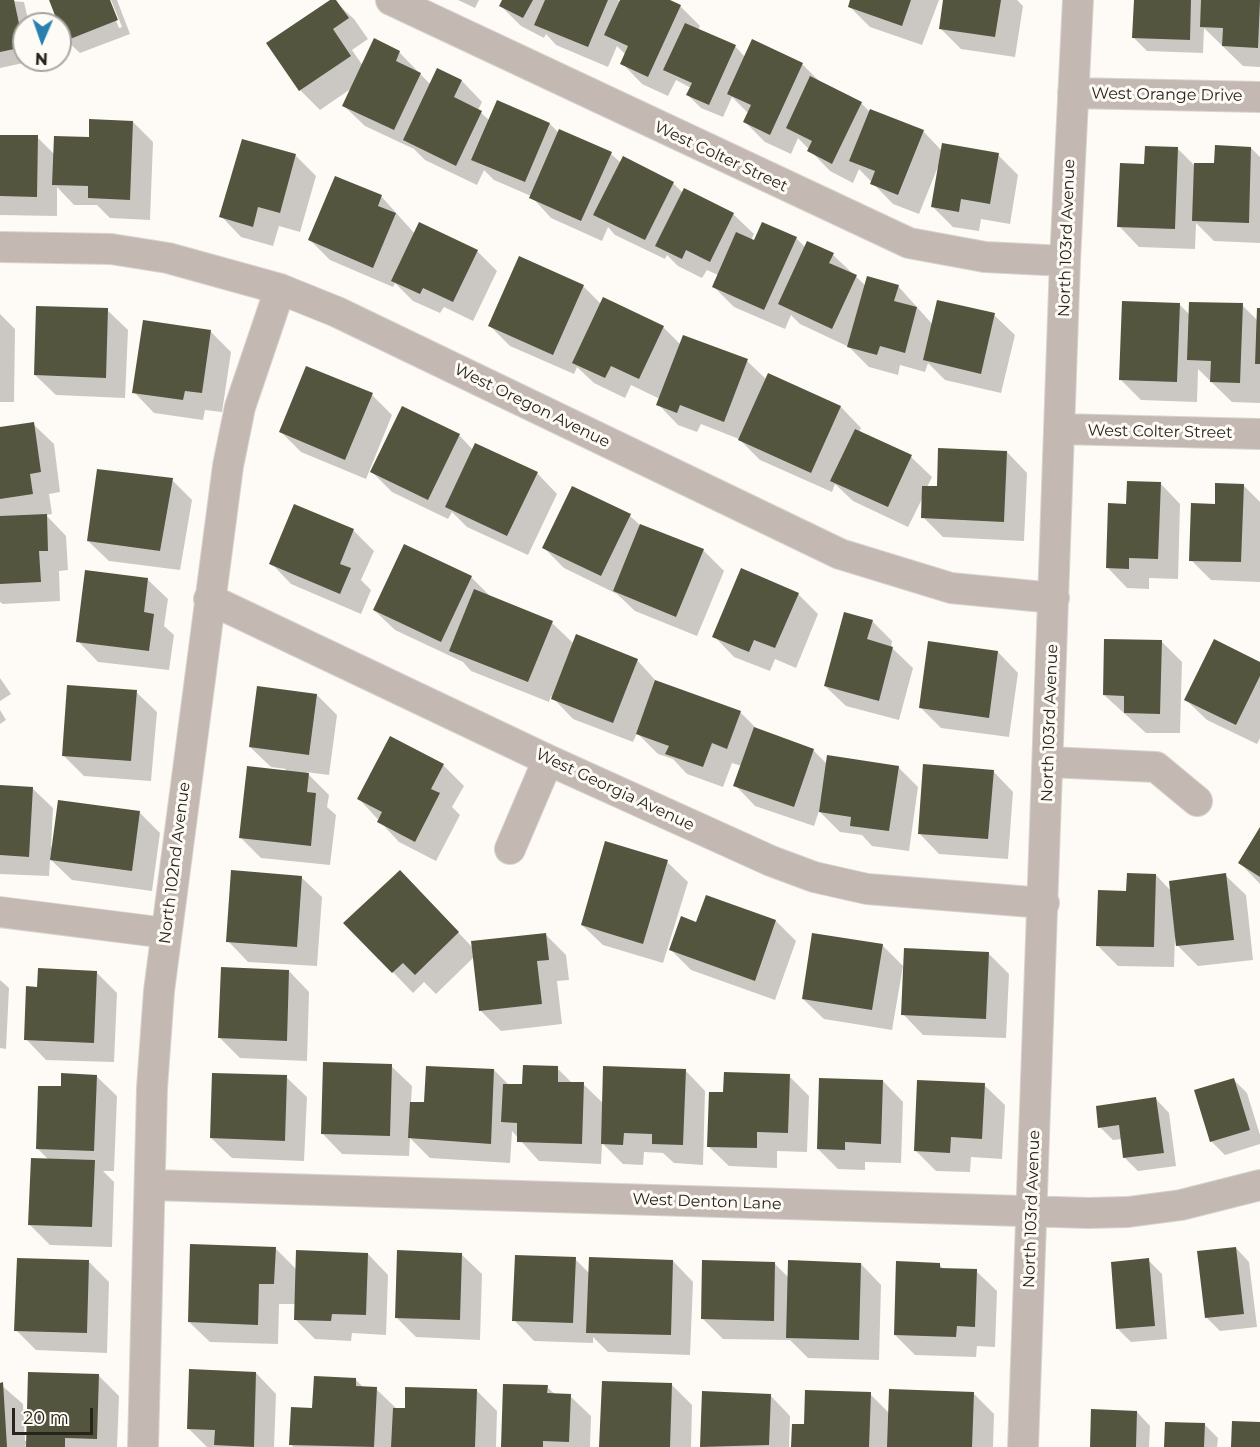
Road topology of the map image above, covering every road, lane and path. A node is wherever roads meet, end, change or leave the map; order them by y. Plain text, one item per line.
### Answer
1 (391, 0) edge
2 (1078, 0) edge
3 (1073, 93) junction
4 (1260, 98) edge
5 (0, 247) edge
6 (1065, 261) junction
7 (280, 289) junction
8 (1059, 429) junction
9 (1260, 434) edge
10 (1054, 598) junction
11 (209, 599) junction
12 (548, 760) junction
13 (1049, 762) junction
14 (1197, 801) dead end
15 (510, 849) dead end
16 (1044, 903) junction
17 (0, 912) edge
18 (166, 933) junction
19 (151, 1185) junction
20 (1260, 1185) edge
21 (1032, 1211) junction
22 (143, 1447) edge
23 (1023, 1447) edge

1 - 6 street, West Colter Street
2 - 3 street, North 103rd Avenue
3 - 4 street, West Orange Drive
3 - 6 street, North 103rd Avenue
5 - 7 street, West Oregon Avenue
6 - 8 street, North 103rd Avenue
7 - 10 street, West Oregon Avenue
7 - 11 street, North 102nd Avenue
8 - 9 street, West Colter Street
8 - 10 street, North 103rd Avenue
10 - 13 street, North 103rd Avenue
11 - 12 street, West Georgia Avenue
11 - 18 street, North 102nd Avenue
12 - 15 street
12 - 16 street, West Georgia Avenue
13 - 14 street
13 - 16 street, North 103rd Avenue
16 - 21 street, North 103rd Avenue
17 - 18 street
18 - 19 street, North 102nd Avenue
19 - 21 street, West Denton Lane
19 - 22 street, North 102nd Avenue
20 - 21 street, West Denton Lane
21 - 23 street, North 103rd Avenue

